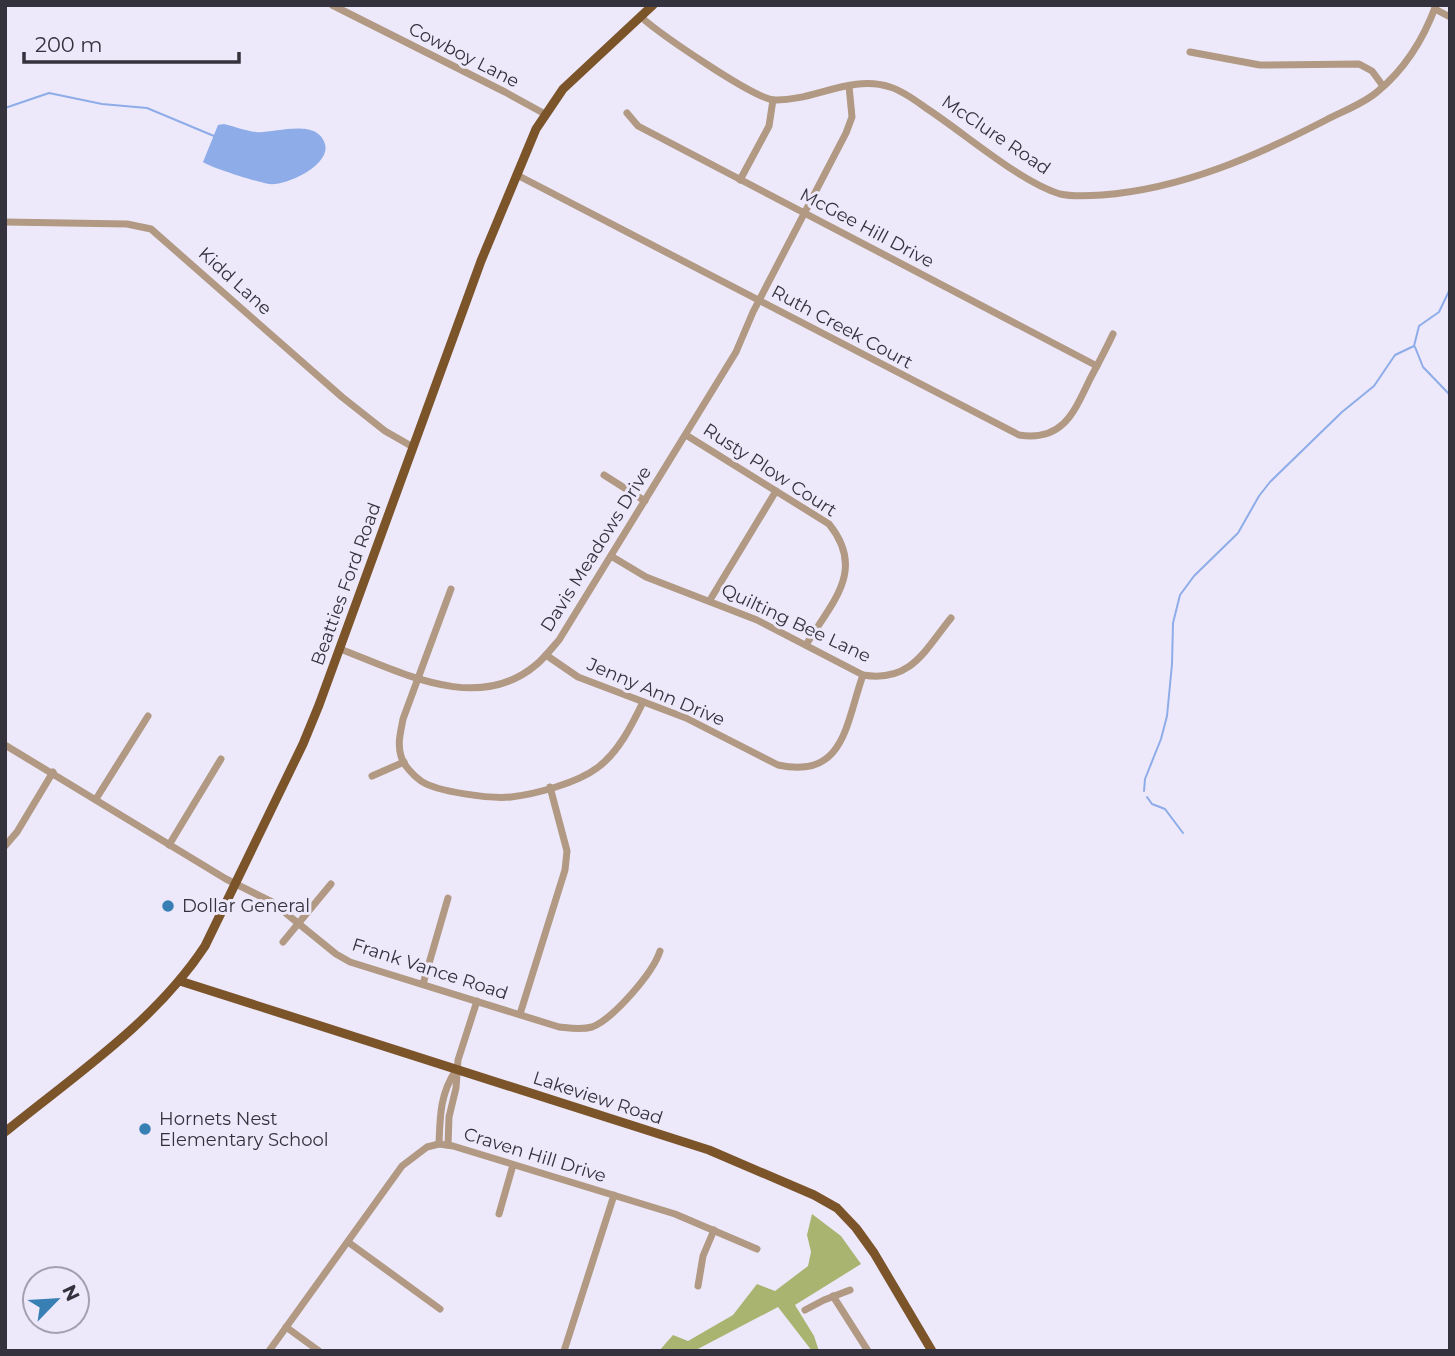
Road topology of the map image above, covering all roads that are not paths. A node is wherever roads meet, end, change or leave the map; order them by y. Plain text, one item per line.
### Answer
1 (332, 5) edge
2 (653, 5) edge
3 (1436, 7) edge
4 (641, 17) junction
5 (1450, 17) edge
6 (1189, 52) dead end
7 (849, 86) junction
8 (1383, 86) junction
9 (773, 100) junction
10 (627, 113) dead end
11 (545, 114) junction
12 (517, 175) junction
13 (740, 180) junction
14 (804, 213) junction
15 (5, 222) edge
16 (759, 301) junction
17 (1113, 334) dead end
18 (1097, 366) junction
19 (686, 435) junction
20 (413, 447) junction
21 (604, 475) dead end
22 (776, 491) junction
23 (645, 500) junction
24 (611, 556) junction
25 (451, 589) dead end
26 (710, 600) junction
27 (951, 618) dead end
28 (806, 645) junction
29 (340, 649) junction
30 (546, 655) junction
31 (863, 675) junction
32 (419, 679) junction
33 (643, 702) junction
34 (148, 716) dead end
35 (5, 745) edge
36 (221, 759) dead end
37 (404, 762) junction
38 (53, 772) junction
39 (372, 776) dead end
40 (550, 788) junction
41 (96, 799) junction
42 (169, 845) junction
43 (5, 846) edge
44 (236, 884) junction
45 (331, 884) dead end
46 (448, 898) dead end
47 (299, 923) junction
48 (283, 942) dead end
49 (660, 951) dead end
50 (180, 981) junction
51 (423, 984) junction
52 (477, 1001) junction
53 (520, 1014) junction
54 (457, 1070) junction
55 (5, 1132) edge
56 (439, 1144) junction
57 (449, 1145) junction
58 (513, 1165) junction
59 (614, 1195) junction
60 (499, 1214) dead end
61 (714, 1230) junction
62 (348, 1242) junction
63 (757, 1249) dead end
64 (698, 1286) dead end
65 (850, 1290) dead end
66 (833, 1296) junction
67 (440, 1309) dead end
68 (805, 1310) dead end
69 (286, 1327) junction
70 (269, 1351) edge
71 (319, 1351) edge
72 (564, 1351) edge
73 (868, 1351) edge
74 (932, 1351) edge

1 - 11 street, Cowboy Lane
2 - 4 main road, Beatties Ford Road
3 - 5 street
3 - 8 street, McClure Road
4 - 9 street
4 - 11 main road, Beatties Ford Road
6 - 8 street
7 - 8 street, McClure Road
7 - 9 street, McClure Road
7 - 14 street, Davis Meadows Drive
9 - 13 street
10 - 13 street, McGee Hill Drive
11 - 12 main road, Beatties Ford Road
12 - 16 street, Ruth Creek Court
12 - 20 main road, Beatties Ford Road
13 - 14 street, McGee Hill Drive
14 - 16 street, Davis Meadows Drive
14 - 18 street, McGee Hill Drive
15 - 20 street, Kidd Lane
16 - 18 street, Ruth Creek Court
16 - 19 street, Davis Meadows Drive
17 - 18 street, Ruth Creek Court
19 - 22 street, Rusty Plow Court
19 - 23 street, Davis Meadows Drive
20 - 29 main road, Beatties Ford Road
21 - 23 street
22 - 26 street
22 - 28 street, Rusty Plow Court
23 - 24 street, Davis Meadows Drive
24 - 26 street, Quilting Bee Lane
24 - 30 street, Davis Meadows Drive
25 - 32 street
26 - 28 street, Quilting Bee Lane
27 - 31 street, Quilting Bee Lane
28 - 31 street, Quilting Bee Lane
29 - 32 street, Davis Meadows Drive
29 - 44 main road, Beatties Ford Road
30 - 32 street, Davis Meadows Drive
30 - 33 street, Jenny Ann Drive
31 - 33 street, Jenny Ann Drive
32 - 37 street
33 - 40 street
34 - 41 street
35 - 38 street, Frank Vance Road
36 - 42 street
37 - 39 street
37 - 40 street
38 - 41 street, Frank Vance Road
38 - 43 street
40 - 53 street
41 - 42 street, Frank Vance Road
42 - 44 street, Frank Vance Road
44 - 47 street, Frank Vance Road
44 - 50 main road, Beatties Ford Road
45 - 47 street
46 - 51 street
47 - 48 street
47 - 51 street, Frank Vance Road
49 - 53 street, Frank Vance Road
50 - 54 main road, Lakeview Road
50 - 55 main road, Beatties Ford Road
51 - 52 street, Frank Vance Road
52 - 53 street, Frank Vance Road
52 - 54 street
54 - 56 street
54 - 57 street
54 - 74 main road, Lakeview Road
56 - 57 street, Craven Hill Drive
56 - 62 street, Craven Hill Drive
57 - 58 street, Craven Hill Drive
58 - 59 street, Craven Hill Drive
58 - 60 street
59 - 61 street, Craven Hill Drive
59 - 72 street
61 - 63 street, Craven Hill Drive
61 - 64 street
62 - 67 street
62 - 69 street, Craven Hill Drive
65 - 66 street
66 - 68 street
66 - 73 street
69 - 70 street, Craven Hill Drive
69 - 71 street

